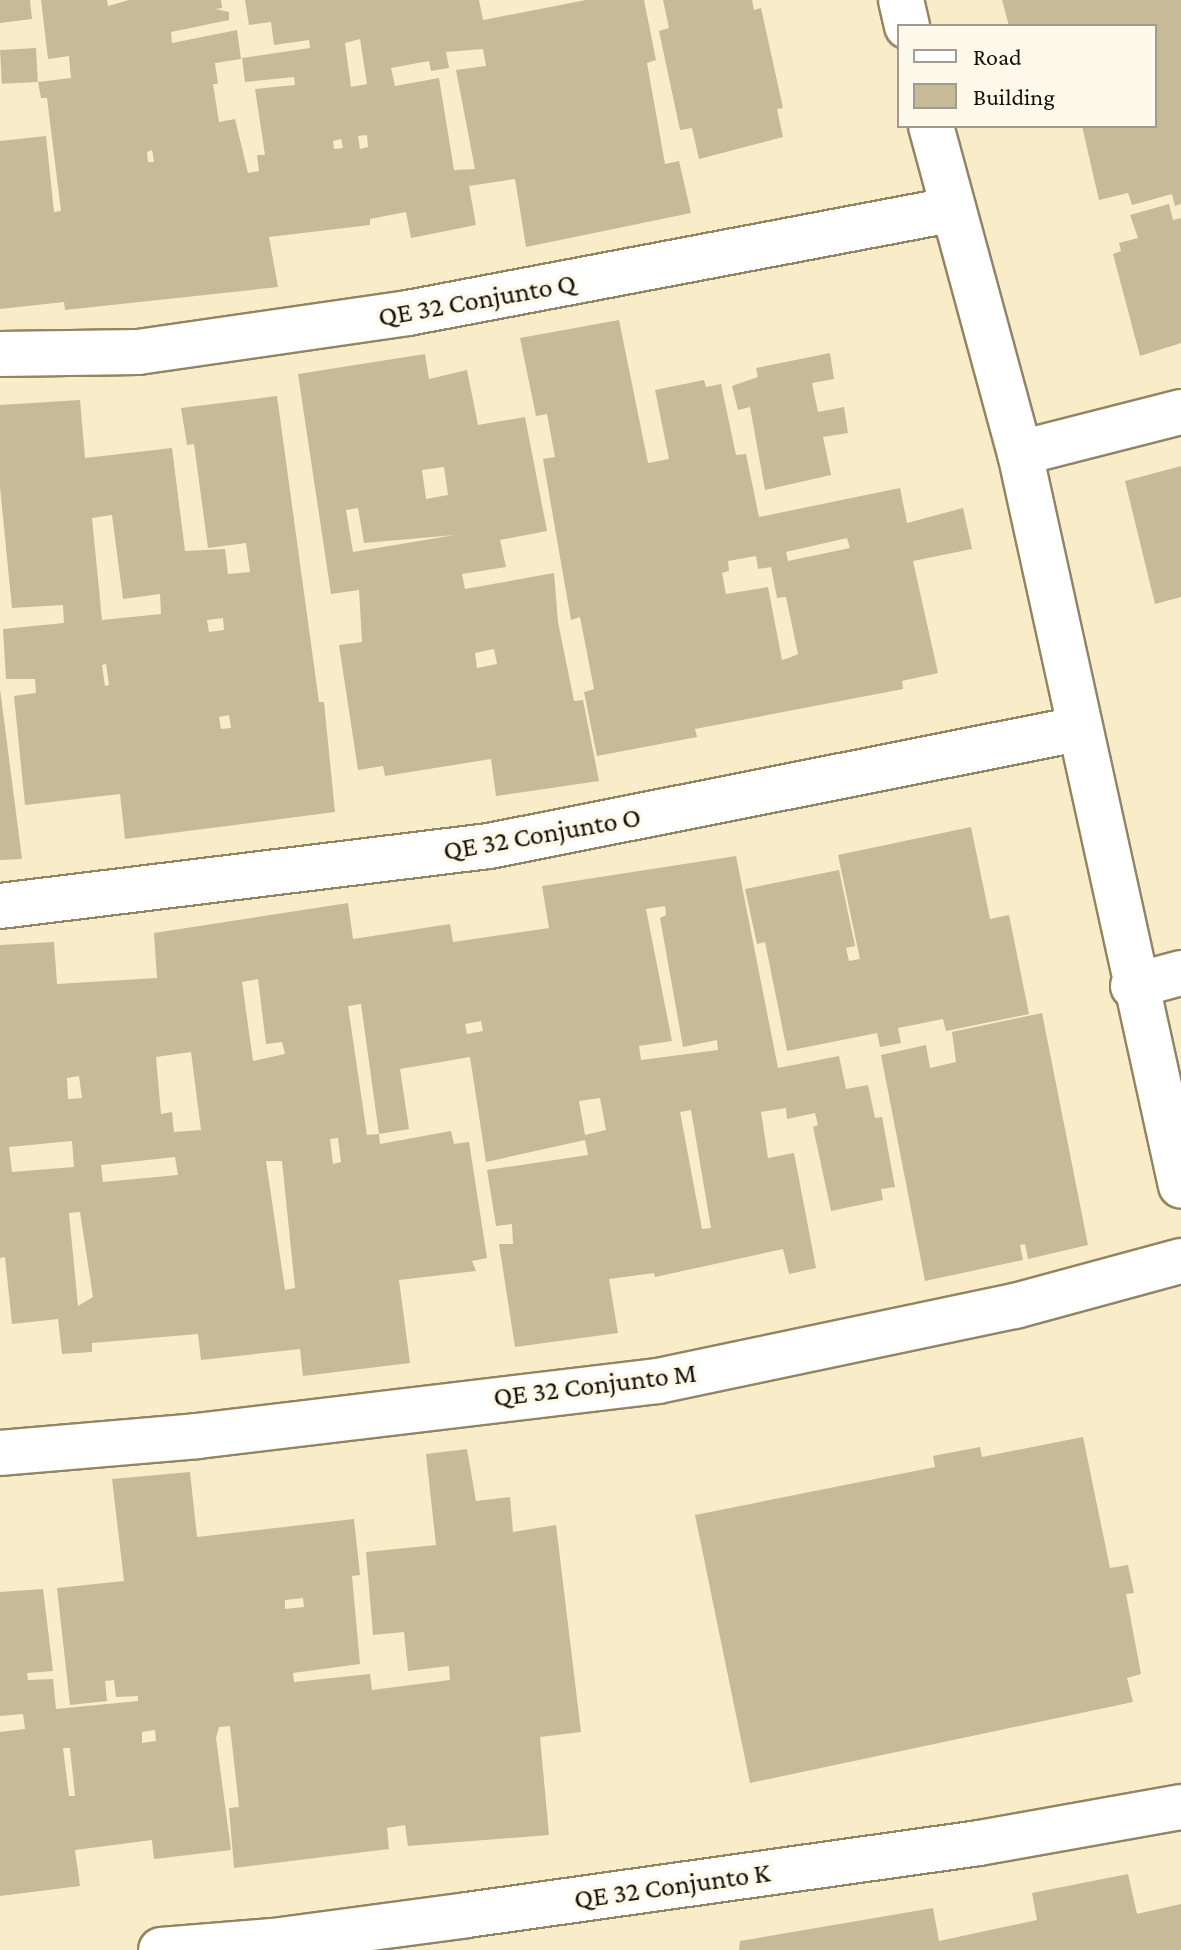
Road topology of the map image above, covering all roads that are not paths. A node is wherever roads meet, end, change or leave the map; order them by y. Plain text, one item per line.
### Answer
1 (901, 0) edge
2 (907, 24) edge
3 (931, 128) edge
4 (950, 210) junction
5 (0, 354) edge
6 (1181, 412) edge
7 (1020, 453) junction
8 (1078, 729) junction
9 (0, 906) edge
10 (1181, 973) edge
11 (1133, 986) junction
12 (1181, 1186) edge
13 (1181, 1261) edge
14 (0, 1453) edge
15 (1181, 1807) edge
16 (161, 1950) edge

1 - 2 street
3 - 4 street
4 - 5 street, QE 32 Conjunto Q
4 - 7 street
6 - 7 street
7 - 8 street
8 - 9 street, QE 32 Conjunto O
8 - 11 street
10 - 11 street
11 - 12 street
13 - 14 street, QE 32 Conjunto M
15 - 16 street, QE 32 Conjunto K

